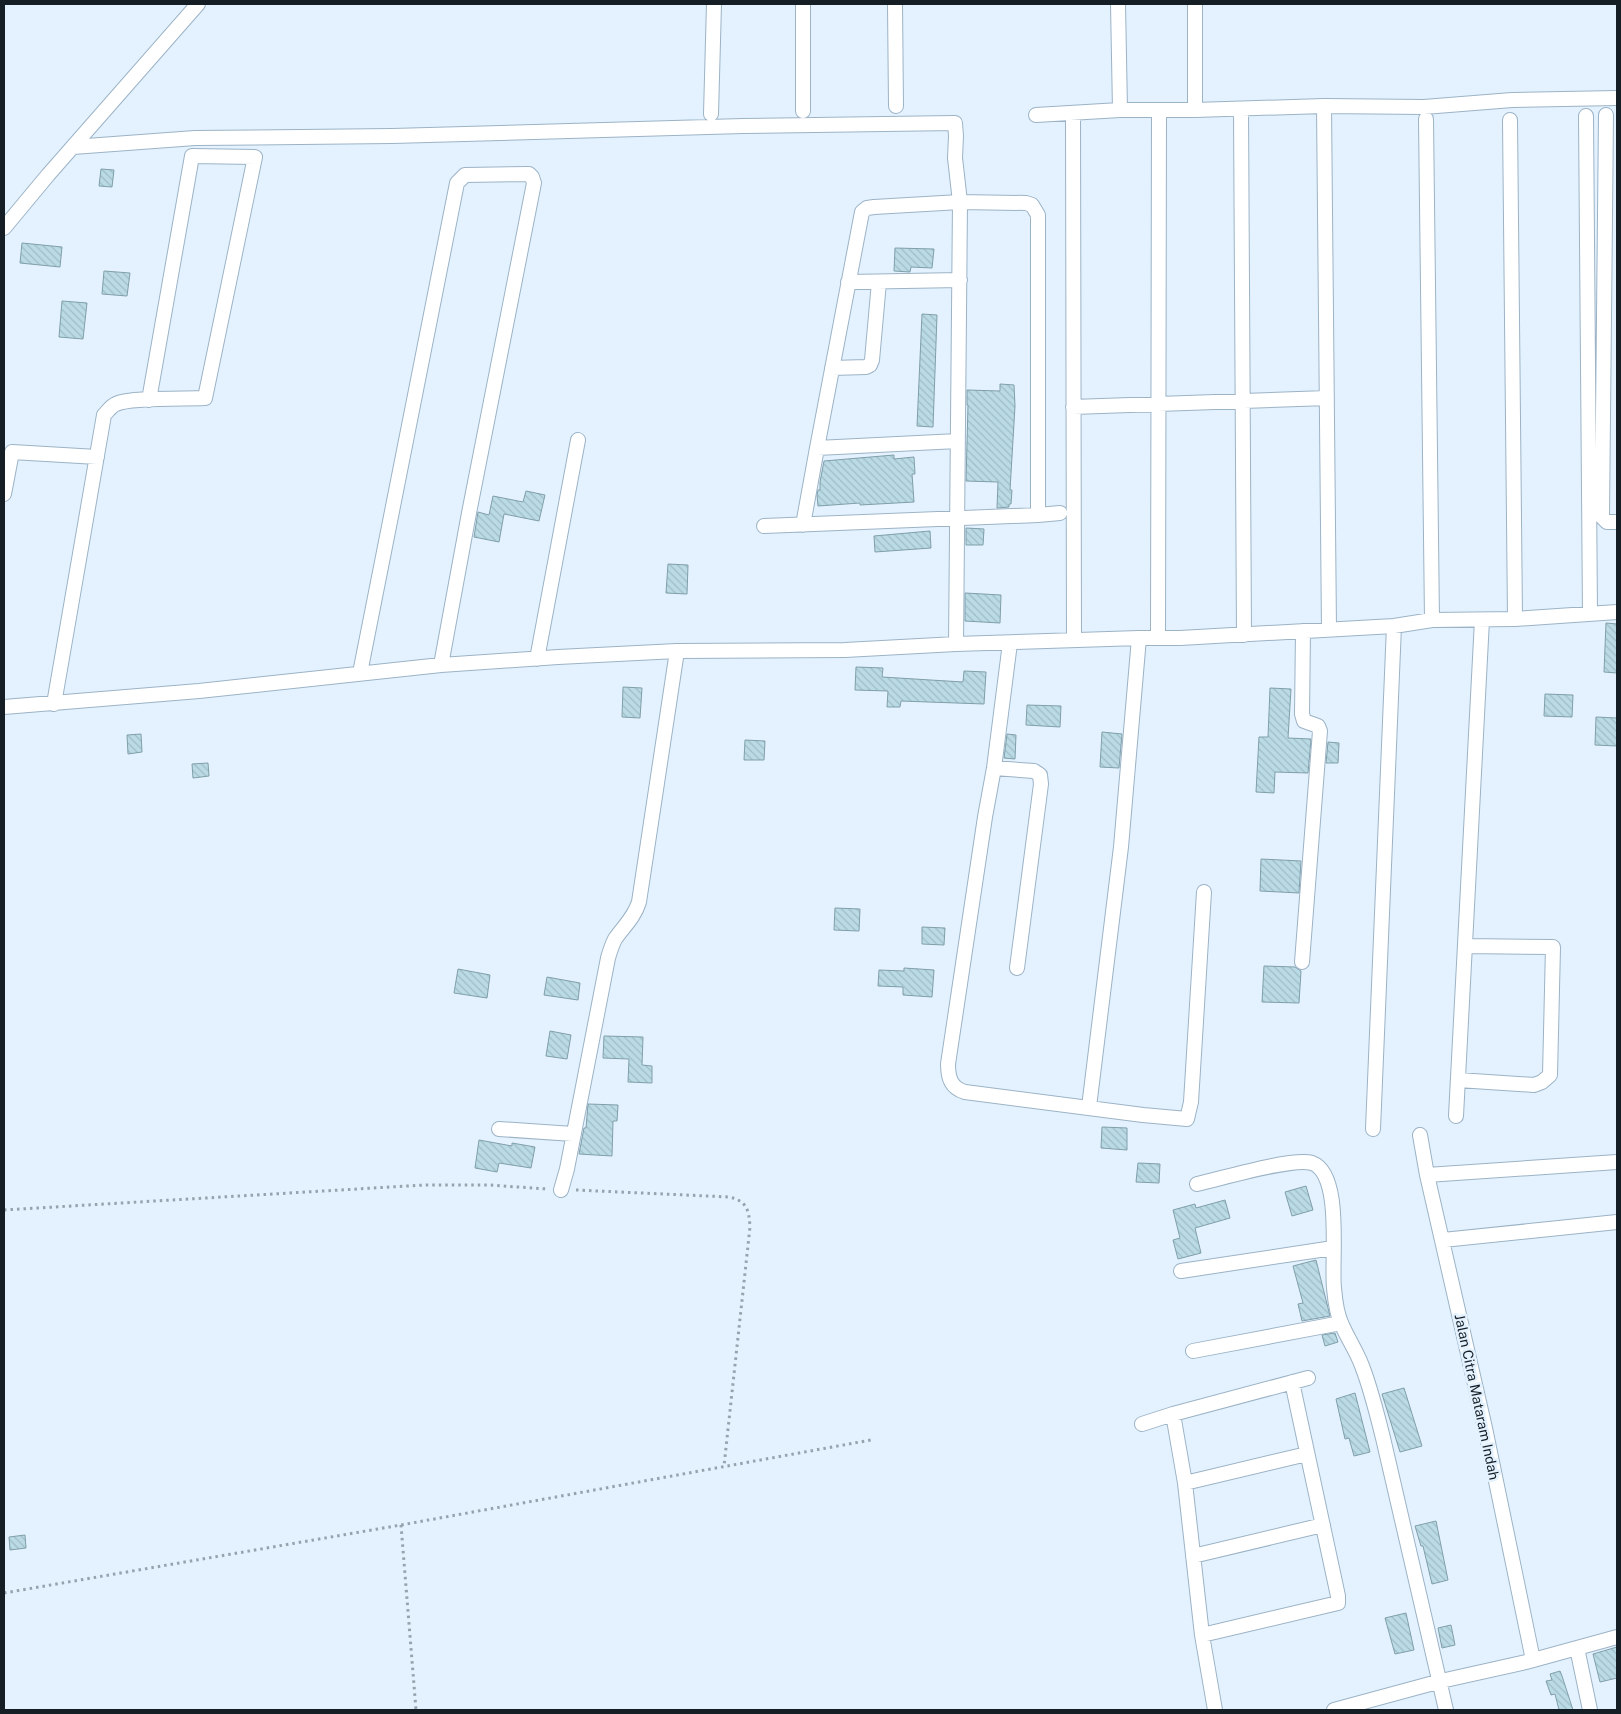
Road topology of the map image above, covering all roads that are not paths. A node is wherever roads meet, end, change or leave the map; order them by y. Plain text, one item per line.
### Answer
1 (198, 4) edge
2 (714, 4) edge
3 (803, 4) edge
4 (895, 4) edge
5 (1118, 4) edge
6 (1195, 4) edge
7 (1617, 98) edge
8 (896, 106) dead end
9 (1324, 106) junction
10 (1241, 109) junction
11 (1120, 110) junction
12 (1159, 110) junction
13 (1195, 110) junction
14 (803, 111) dead end
15 (711, 114) dead end
16 (1073, 114) junction
17 (1036, 115) dead end
18 (1606, 115) dead end
19 (1586, 116) dead end
20 (1426, 119) dead end
21 (1510, 120) dead end
22 (73, 147) junction
23 (960, 202) junction
24 (4, 228) edge
25 (960, 280) junction
26 (848, 282) junction
27 (879, 282) junction
28 (832, 368) junction
29 (1327, 398) junction
30 (149, 400) junction
31 (1242, 401) junction
32 (1158, 404) junction
33 (1073, 406) junction
34 (578, 440) dead end
35 (958, 442) junction
36 (817, 448) junction
37 (97, 457) junction
38 (4, 494) edge
39 (1060, 513) dead end
40 (1038, 515) junction
41 (957, 517) junction
42 (1617, 522) edge
43 (804, 525) junction
44 (764, 526) dead end
45 (1617, 612) edge
46 (1590, 614) junction
47 (1515, 618) junction
48 (1432, 620) junction
49 (1482, 620) junction
50 (1394, 626) junction
51 (1329, 630) junction
52 (1303, 631) junction
53 (1244, 634) junction
54 (1139, 638) junction
55 (1158, 638) junction
56 (1074, 640) junction
57 (1010, 643) junction
58 (956, 644) junction
59 (677, 651) junction
60 (537, 659) junction
61 (441, 665) junction
62 (360, 673) junction
63 (54, 704) junction
64 (4, 707) edge
65 (994, 768) junction
66 (1204, 892) dead end
67 (1465, 946) junction
68 (1302, 962) dead end
69 (1017, 968) dead end
70 (1458, 1080) junction
71 (1090, 1101) junction
72 (1456, 1116) dead end
73 (499, 1129) dead end
74 (1373, 1129) dead end
75 (573, 1134) junction
76 (1420, 1135) dead end
77 (1617, 1162) edge
78 (1427, 1176) junction
79 (1197, 1184) dead end
80 (561, 1190) road end
81 (1617, 1222) edge
82 (1443, 1240) junction
83 (1333, 1248) junction
84 (1181, 1271) dead end
85 (1341, 1323) junction
86 (1193, 1350) dead end
87 (1308, 1378) dead end
88 (1292, 1382) junction
89 (1173, 1414) junction
90 (1142, 1424) dead end
91 (1307, 1454) junction
92 (1185, 1483) junction
93 (1323, 1525) junction
94 (1193, 1556) junction
95 (1202, 1635) junction
96 (1617, 1637) edge
97 (1577, 1648) junction
98 (1533, 1660) junction
99 (1441, 1681) junction
100 (1215, 1710) edge
101 (1334, 1710) edge
102 (1446, 1710) edge
103 (1590, 1710) edge

1 - 22 street
2 - 15 street
3 - 14 street
4 - 8 street
5 - 11 street
6 - 13 street
7 - 9 street
9 - 10 street
9 - 29 street
10 - 13 street
10 - 31 street
11 - 12 street
11 - 16 street
12 - 13 street
12 - 32 street
16 - 17 street
16 - 33 street
18 - 42 street
19 - 46 street
20 - 48 street
21 - 47 street
22 - 23 street
22 - 24 street
23 - 25 street
23 - 26 street
23 - 40 street
25 - 27 street
25 - 35 street
26 - 27 street
26 - 28 street
27 - 28 street
28 - 36 street
29 - 31 street
29 - 51 street
30 - 30 street
30 - 37 street
31 - 32 street
31 - 53 street
32 - 33 street
32 - 55 street
33 - 56 street
34 - 60 street
35 - 36 street
35 - 41 street
36 - 43 street
37 - 38 street
37 - 63 street
39 - 40 street
40 - 41 street
41 - 43 street
41 - 58 street
43 - 44 street
45 - 46 street
46 - 47 street
47 - 49 street
48 - 49 street
48 - 50 street
49 - 67 street
50 - 51 street
50 - 74 street
51 - 52 street
52 - 53 street
52 - 68 street
53 - 55 street
54 - 55 street
54 - 56 street
54 - 71 street
56 - 57 street
57 - 58 street
57 - 65 street
58 - 59 street
59 - 60 street
59 - 75 street
60 - 61 street
61 - 62 street
61 - 62 street
62 - 63 street
63 - 64 street
65 - 69 street
65 - 71 street
66 - 71 street
67 - 70 street
67 - 70 street
70 - 72 street
73 - 75 street
75 - 80 street
76 - 78 street, Jalan Citra Mataram Indah
77 - 78 street
78 - 82 street, Jalan Citra Mataram Indah
79 - 83 street
81 - 82 street
82 - 98 street, Jalan Citra Mataram Indah
83 - 84 street
83 - 85 street
85 - 86 street
85 - 99 street
87 - 88 street
88 - 89 street
88 - 91 street
89 - 90 street
89 - 92 street
91 - 92 street
91 - 93 street
92 - 94 street
93 - 94 street
93 - 95 street
94 - 95 street
95 - 100 street
96 - 97 street
97 - 98 street
97 - 103 street
98 - 99 street
99 - 101 street
99 - 102 street

